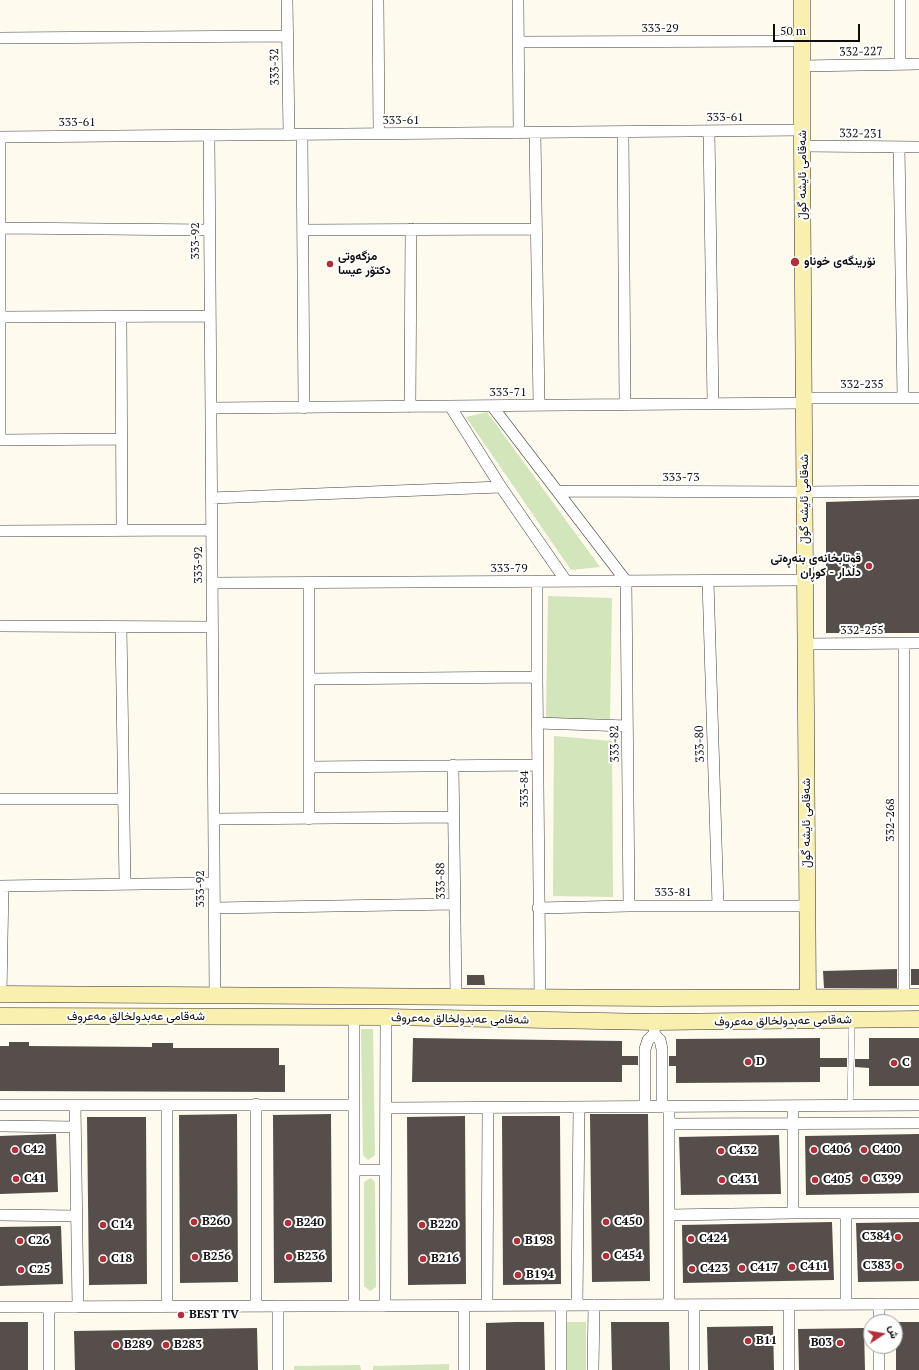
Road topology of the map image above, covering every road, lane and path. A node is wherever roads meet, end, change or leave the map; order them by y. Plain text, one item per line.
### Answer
1 (287, 0) edge
2 (378, 0) edge
3 (518, 0) edge
4 (802, 0) edge
5 (900, 0) edge
6 (288, 36) junction
7 (0, 38) edge
8 (803, 41) junction
9 (518, 42) junction
10 (900, 64) junction
11 (919, 64) edge
12 (803, 66) junction
13 (709, 131) junction
14 (623, 132) junction
15 (519, 133) junction
16 (535, 133) junction
17 (379, 134) junction
18 (208, 135) junction
19 (289, 135) junction
20 (302, 135) junction
21 (0, 137) edge
22 (802, 138) junction
23 (899, 147) junction
24 (919, 147) edge
25 (0, 228) edge
26 (411, 229) junction
27 (536, 229) junction
28 (209, 230) junction
29 (303, 230) junction
30 (121, 316) junction
31 (210, 316) junction
32 (0, 317) edge
33 (903, 398) junction
34 (919, 398) edge
35 (805, 400) junction
36 (713, 404) junction
37 (539, 405) junction
38 (625, 405) junction
39 (410, 406) junction
40 (450, 406) junction
41 (492, 406) junction
42 (211, 408) junction
43 (304, 408) junction
44 (122, 439) junction
45 (0, 440) edge
46 (501, 487) junction
47 (557, 490) junction
48 (919, 491) edge
49 (805, 492) junction
50 (211, 498) junction
51 (122, 530) junction
52 (212, 530) junction
53 (0, 531) edge
54 (806, 580) junction
55 (538, 581) junction
56 (566, 581) junction
57 (626, 581) junction
58 (708, 581) junction
59 (212, 583) junction
60 (309, 583) junction
61 (0, 626) edge
62 (121, 627) junction
63 (212, 627) junction
64 (904, 643) junction
65 (919, 643) edge
66 (806, 644) junction
67 (537, 677) junction
68 (309, 679) junction
69 (537, 723) junction
70 (627, 726) junction
71 (453, 765) junction
72 (538, 765) junction
73 (309, 767) junction
74 (0, 799) edge
75 (124, 799) junction
76 (454, 817) junction
77 (214, 819) junction
78 (309, 819) junction
79 (214, 883) junction
80 (125, 884) junction
81 (2, 886) edge
82 (455, 904) junction
83 (629, 906) junction
84 (718, 906) junction
85 (808, 906) junction
86 (214, 908) junction
87 (538, 908) junction
88 (0, 994) edge
89 (78, 994) junction
90 (215, 995) junction
91 (456, 997) junction
92 (540, 997) junction
93 (808, 997) junction
94 (912, 997) edge
95 (656, 998) junction
96 (0, 1016) edge
97 (78, 1016) junction
98 (354, 1017) junction
99 (386, 1017) junction
100 (919, 1019) edge
101 (852, 1020) junction
102 (655, 1028) junction
103 (256, 1104) junction
104 (0, 1105) edge
105 (75, 1105) junction
106 (167, 1105) junction
107 (354, 1105) junction
108 (919, 1105) edge
109 (793, 1106) junction
110 (850, 1106) junction
111 (579, 1107) junction
112 (645, 1107) junction
113 (665, 1107) junction
114 (386, 1108) junction
115 (488, 1108) junction
116 (793, 1123) junction
117 (669, 1124) junction
118 (919, 1124) edge
119 (0, 1126) edge
120 (75, 1127) junction
121 (354, 1170) junction
122 (386, 1170) junction
123 (794, 1212) junction
124 (846, 1213) junction
125 (919, 1213) edge
126 (0, 1215) edge
127 (669, 1215) junction
128 (76, 1216) junction
129 (694, 1304) junction
130 (789, 1304) junction
131 (846, 1304) junction
132 (879, 1304) junction
133 (919, 1304) edge
134 (464, 1305) junction
135 (487, 1305) junction
136 (561, 1305) junction
137 (577, 1305) junction
138 (594, 1305) junction
139 (669, 1305) junction
140 (167, 1306) junction
141 (256, 1306) junction
142 (278, 1306) junction
143 (354, 1306) junction
144 (385, 1306) junction
145 (0, 1307) edge
146 (49, 1307) junction
147 (78, 1307) junction
148 (879, 1314) edge
149 (879, 1354) edge
150 (49, 1370) edge
151 (278, 1370) edge
152 (464, 1370) edge
153 (561, 1370) edge
154 (593, 1370) edge
155 (694, 1370) edge
156 (789, 1370) edge
157 (879, 1370) edge

1 - 6 street, 333-32
2 - 17 street
3 - 9 street
4 - 8 main road, شەقامی ئایشە گوڵ
5 - 10 street
6 - 7 street
6 - 19 street, 333-32
8 - 9 street, 333-29
8 - 12 main road, شەقامی ئایشە گوڵ
9 - 15 street
10 - 11 street, 332-227
10 - 12 street, 332-227
12 - 22 main road, شەقامی ئایشە گوڵ
13 - 14 street, 333-61
13 - 22 street, 333-61
13 - 36 street
14 - 16 street, 333-61
14 - 38 street
15 - 16 street, 333-61
15 - 17 street, 333-61
16 - 27 street
17 - 20 street, 333-61
18 - 19 street, 333-61
18 - 21 street, 333-61
18 - 28 street, 333-92
19 - 20 street, 333-61
20 - 29 street
21 - 25 street
22 - 23 street, 332-231
22 - 35 main road, شەقامی ئایشە گوڵ
23 - 24 street, 332-231
23 - 33 street
25 - 28 street
25 - 32 street
26 - 27 street
26 - 29 street
26 - 39 street
27 - 37 street
28 - 31 street, 333-92
29 - 43 street
30 - 31 street
30 - 32 street
30 - 44 street
31 - 42 street, 333-92
32 - 45 street
33 - 34 street, 332-235
33 - 35 street, 332-235
35 - 36 street, 333-71
35 - 49 main road, شەقامی ئایشە گوڵ
36 - 38 street, 333-71
37 - 38 street, 333-71
37 - 41 street, 333-71
39 - 40 street, 333-71
39 - 43 street, 333-71
40 - 41 street, 333-71
40 - 46 street
41 - 47 street
42 - 43 street, 333-71
42 - 50 street, 333-92
44 - 45 street
44 - 51 street
46 - 50 street
46 - 56 street
47 - 49 street, 333-73
47 - 57 street
48 - 49 street, 333-73
49 - 54 main road, شەقامی ئایشە گوڵ
50 - 52 street, 333-92
51 - 52 street
51 - 53 street
52 - 59 street, 333-92
54 - 58 street, 333-79
54 - 66 main road, شەقامی ئایشە گوڵ
55 - 56 street, 333-79
55 - 60 street, 333-79
55 - 67 street, 333-84
56 - 57 street, 333-79
57 - 58 street, 333-79
57 - 70 street, 333-82
58 - 84 street, 333-80
59 - 60 street, 333-79
59 - 63 street, 333-92
60 - 68 street
61 - 62 street
62 - 63 street
62 - 75 street
63 - 77 street, 333-92
64 - 65 street, 332-255
64 - 66 street, 332-255
64 - 94 street, 332-268
66 - 85 main road, شەقامی ئایشە گوڵ
67 - 68 street
67 - 69 street, 333-84
68 - 73 street
69 - 70 street
69 - 72 street, 333-84
70 - 83 street, 333-82
71 - 72 street
71 - 73 street
71 - 76 street, 333-88
72 - 87 street, 333-84
73 - 78 street
74 - 75 street
75 - 80 street
76 - 78 street
76 - 82 street, 333-88
77 - 78 street
77 - 79 street, 333-92
79 - 80 street
79 - 86 street, 333-92
80 - 81 street
81 - 88 street
82 - 86 street
82 - 91 street, 333-88
83 - 84 street, 333-81
83 - 87 street, 333-81
84 - 85 street, 333-81
85 - 93 main road, شەقامی ئایشە گوڵ
86 - 90 street, 333-92
87 - 92 street, 333-84
88 - 89 main road, شەقامی عەبدولخالق مەعروف
89 - 90 main road, شەقامی عەبدولخالق مەعروف
89 - 97 main road
90 - 91 main road, شەقامی عەبدولخالق مەعروف
91 - 92 main road, شەقامی عەبدولخالق مەعروف
92 - 95 main road, شەقامی عەبدولخالق مەعروف
93 - 94 main road, شەقامی عەبدولخالق مەعروف
93 - 95 main road, شەقامی عەبدولخالق مەعروف
95 - 102 main road
96 - 97 main road, شەقامی عەبدولخالق مەعروف
97 - 98 main road, شەقامی عەبدولخالق مەعروف
98 - 99 main road, شەقامی عەبدولخالق مەعروف
98 - 107 street
99 - 102 main road, شەقامی عەبدولخالق مەعروف
99 - 114 street
100 - 101 main road, شەقامی عەبدولخالق مەعروف
101 - 102 main road, شەقامی عەبدولخالق مەعروف
101 - 110 lane
102 - 112 street
102 - 113 street
103 - 106 street
103 - 107 street
103 - 141 street
104 - 105 street
105 - 106 street
105 - 120 street
106 - 140 street
107 - 121 street
108 - 110 street
109 - 110 street
109 - 113 street
109 - 116 street
111 - 112 street
111 - 115 street
111 - 137 street
112 - 113 street
113 - 117 street
114 - 115 street
114 - 122 street
115 - 135 street
116 - 117 street
116 - 118 street
116 - 123 street
117 - 127 street
119 - 120 street
120 - 128 street
121 - 122 street
121 - 143 street
122 - 144 street
123 - 124 street
123 - 127 street
124 - 125 street
124 - 131 street
126 - 128 street
127 - 139 street
128 - 147 street
129 - 130 street
129 - 139 street
129 - 155 street
130 - 131 street
130 - 156 street
131 - 132 street
132 - 133 street
132 - 148 street
134 - 135 street
134 - 144 street
134 - 152 street
135 - 136 street
136 - 137 street
136 - 153 street
137 - 138 street
138 - 139 street
138 - 154 street
140 - 141 street
140 - 147 street
141 - 142 street
142 - 143 street
142 - 151 street
143 - 144 street
145 - 146 street
146 - 147 street
146 - 150 street
149 - 157 street

